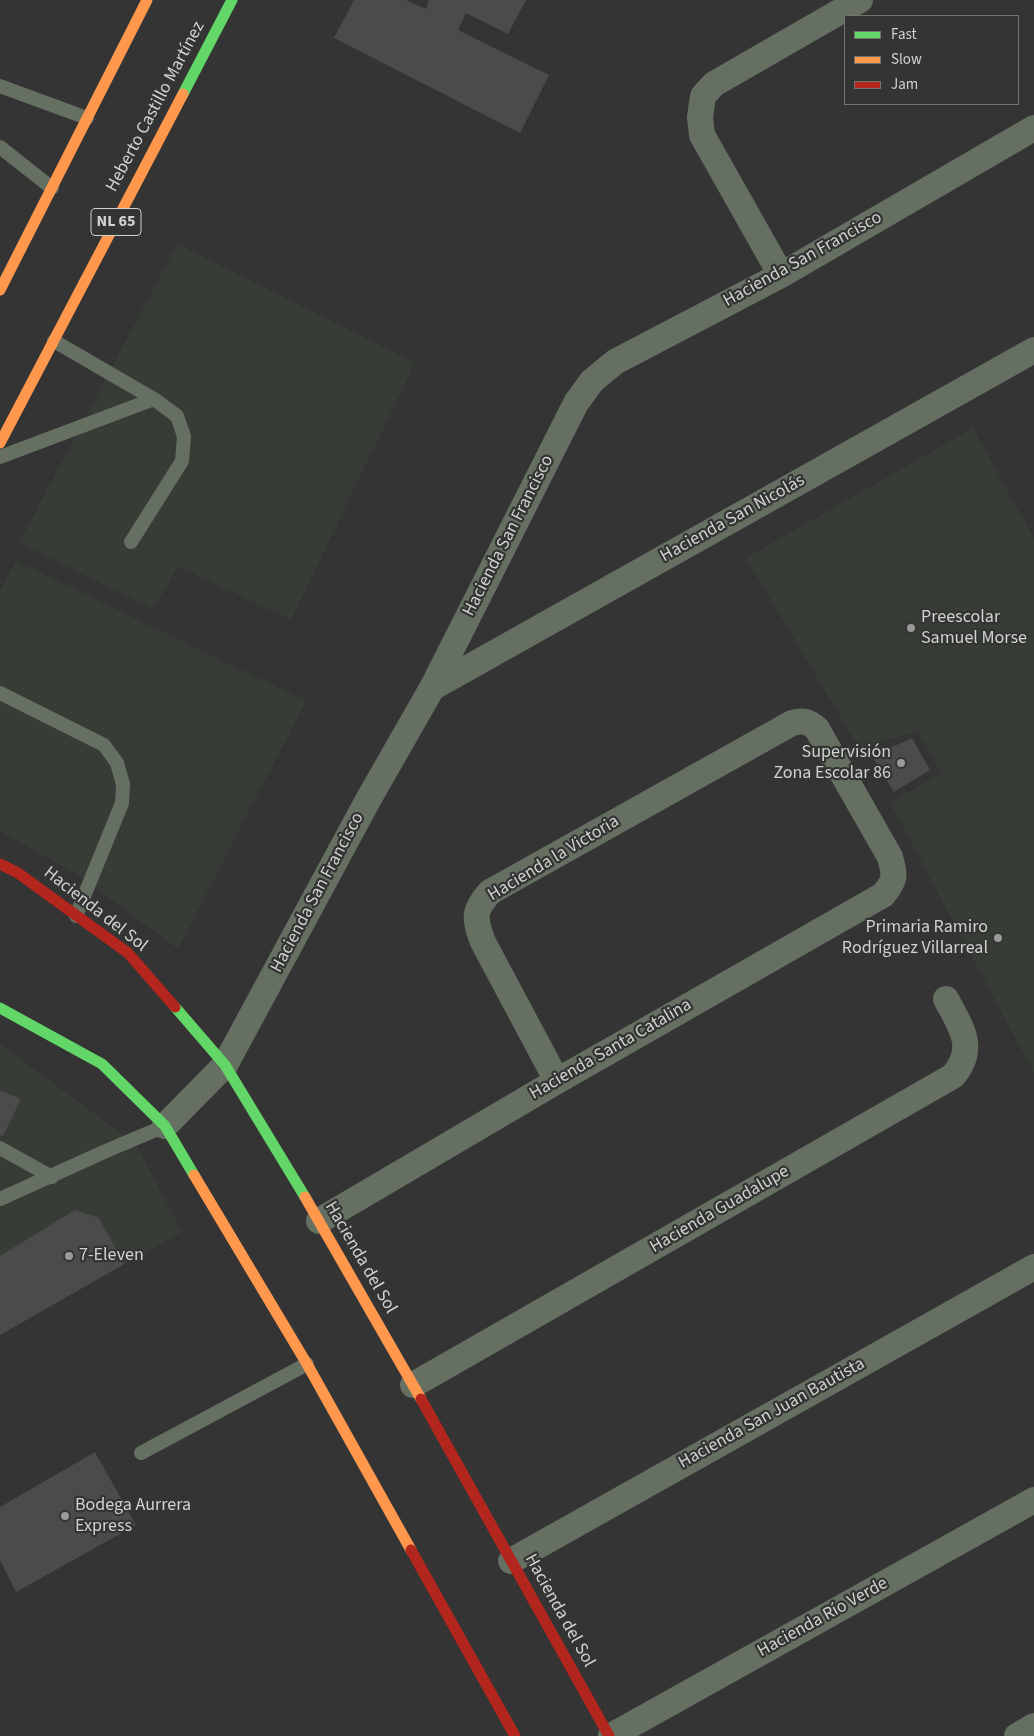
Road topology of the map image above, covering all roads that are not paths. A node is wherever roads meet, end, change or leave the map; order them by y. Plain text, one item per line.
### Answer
1 (147, 0) edge
2 (232, 0) edge
3 (860, 0) edge
4 (0, 86) edge
5 (87, 118) junction
6 (1034, 128) edge
7 (0, 147) edge
8 (52, 188) junction
9 (781, 275) junction
10 (0, 290) edge
11 (54, 341) junction
12 (1034, 350) edge
13 (154, 399) junction
14 (0, 443) edge
15 (0, 457) edge
16 (131, 542) dead end
17 (432, 688) junction
18 (0, 693) edge
19 (0, 864) edge
20 (894, 873) joint
21 (76, 916) junction
22 (946, 999) dead end
23 (0, 1008) edge
24 (225, 1065) junction
25 (557, 1081) junction
26 (165, 1126) junction
27 (0, 1148) edge
28 (52, 1176) junction
29 (0, 1199) edge
30 (319, 1221) junction
31 (1034, 1267) edge
32 (307, 1364) junction
33 (413, 1385) junction
34 (141, 1453) dead end
35 (1034, 1500) edge
36 (511, 1561) junction
37 (1034, 1726) edge
38 (515, 1736) edge
39 (610, 1736) edge
40 (1017, 1736) edge

1 - 5 street
2 - 11 street, Heberto Castillo Martínez / NL 65
3 - 9 street
4 - 5 lane
5 - 8 street
6 - 9 street, Hacienda San Francisco
7 - 8 lane
8 - 10 street
9 - 17 street, Hacienda San Francisco
11 - 13 lane
11 - 14 street, Heberto Castillo Martínez / NL 65
12 - 17 street, Hacienda San Nicolás
13 - 15 lane
13 - 16 lane
17 - 24 street, Hacienda San Francisco
18 - 21 lane
19 - 21 street, Hacienda del Sol
20 - 25 street, Hacienda Santa Catalina
20 - 25 street, Hacienda la Victoria
21 - 24 street, Hacienda del Sol
22 - 33 street, Hacienda Guadalupe
23 - 26 street
24 - 26 street, Hacienda San Francisco
24 - 30 street, Hacienda del Sol
25 - 30 street, Hacienda Santa Catalina
26 - 28 lane
26 - 32 street
27 - 28 lane
28 - 29 lane
30 - 33 street, Hacienda del Sol
31 - 36 street, Hacienda San Juan Bautista
32 - 34 lane
32 - 38 street
33 - 36 street, Hacienda del Sol
35 - 39 street, Hacienda Río Verde
36 - 39 street, Hacienda del Sol
37 - 40 street

